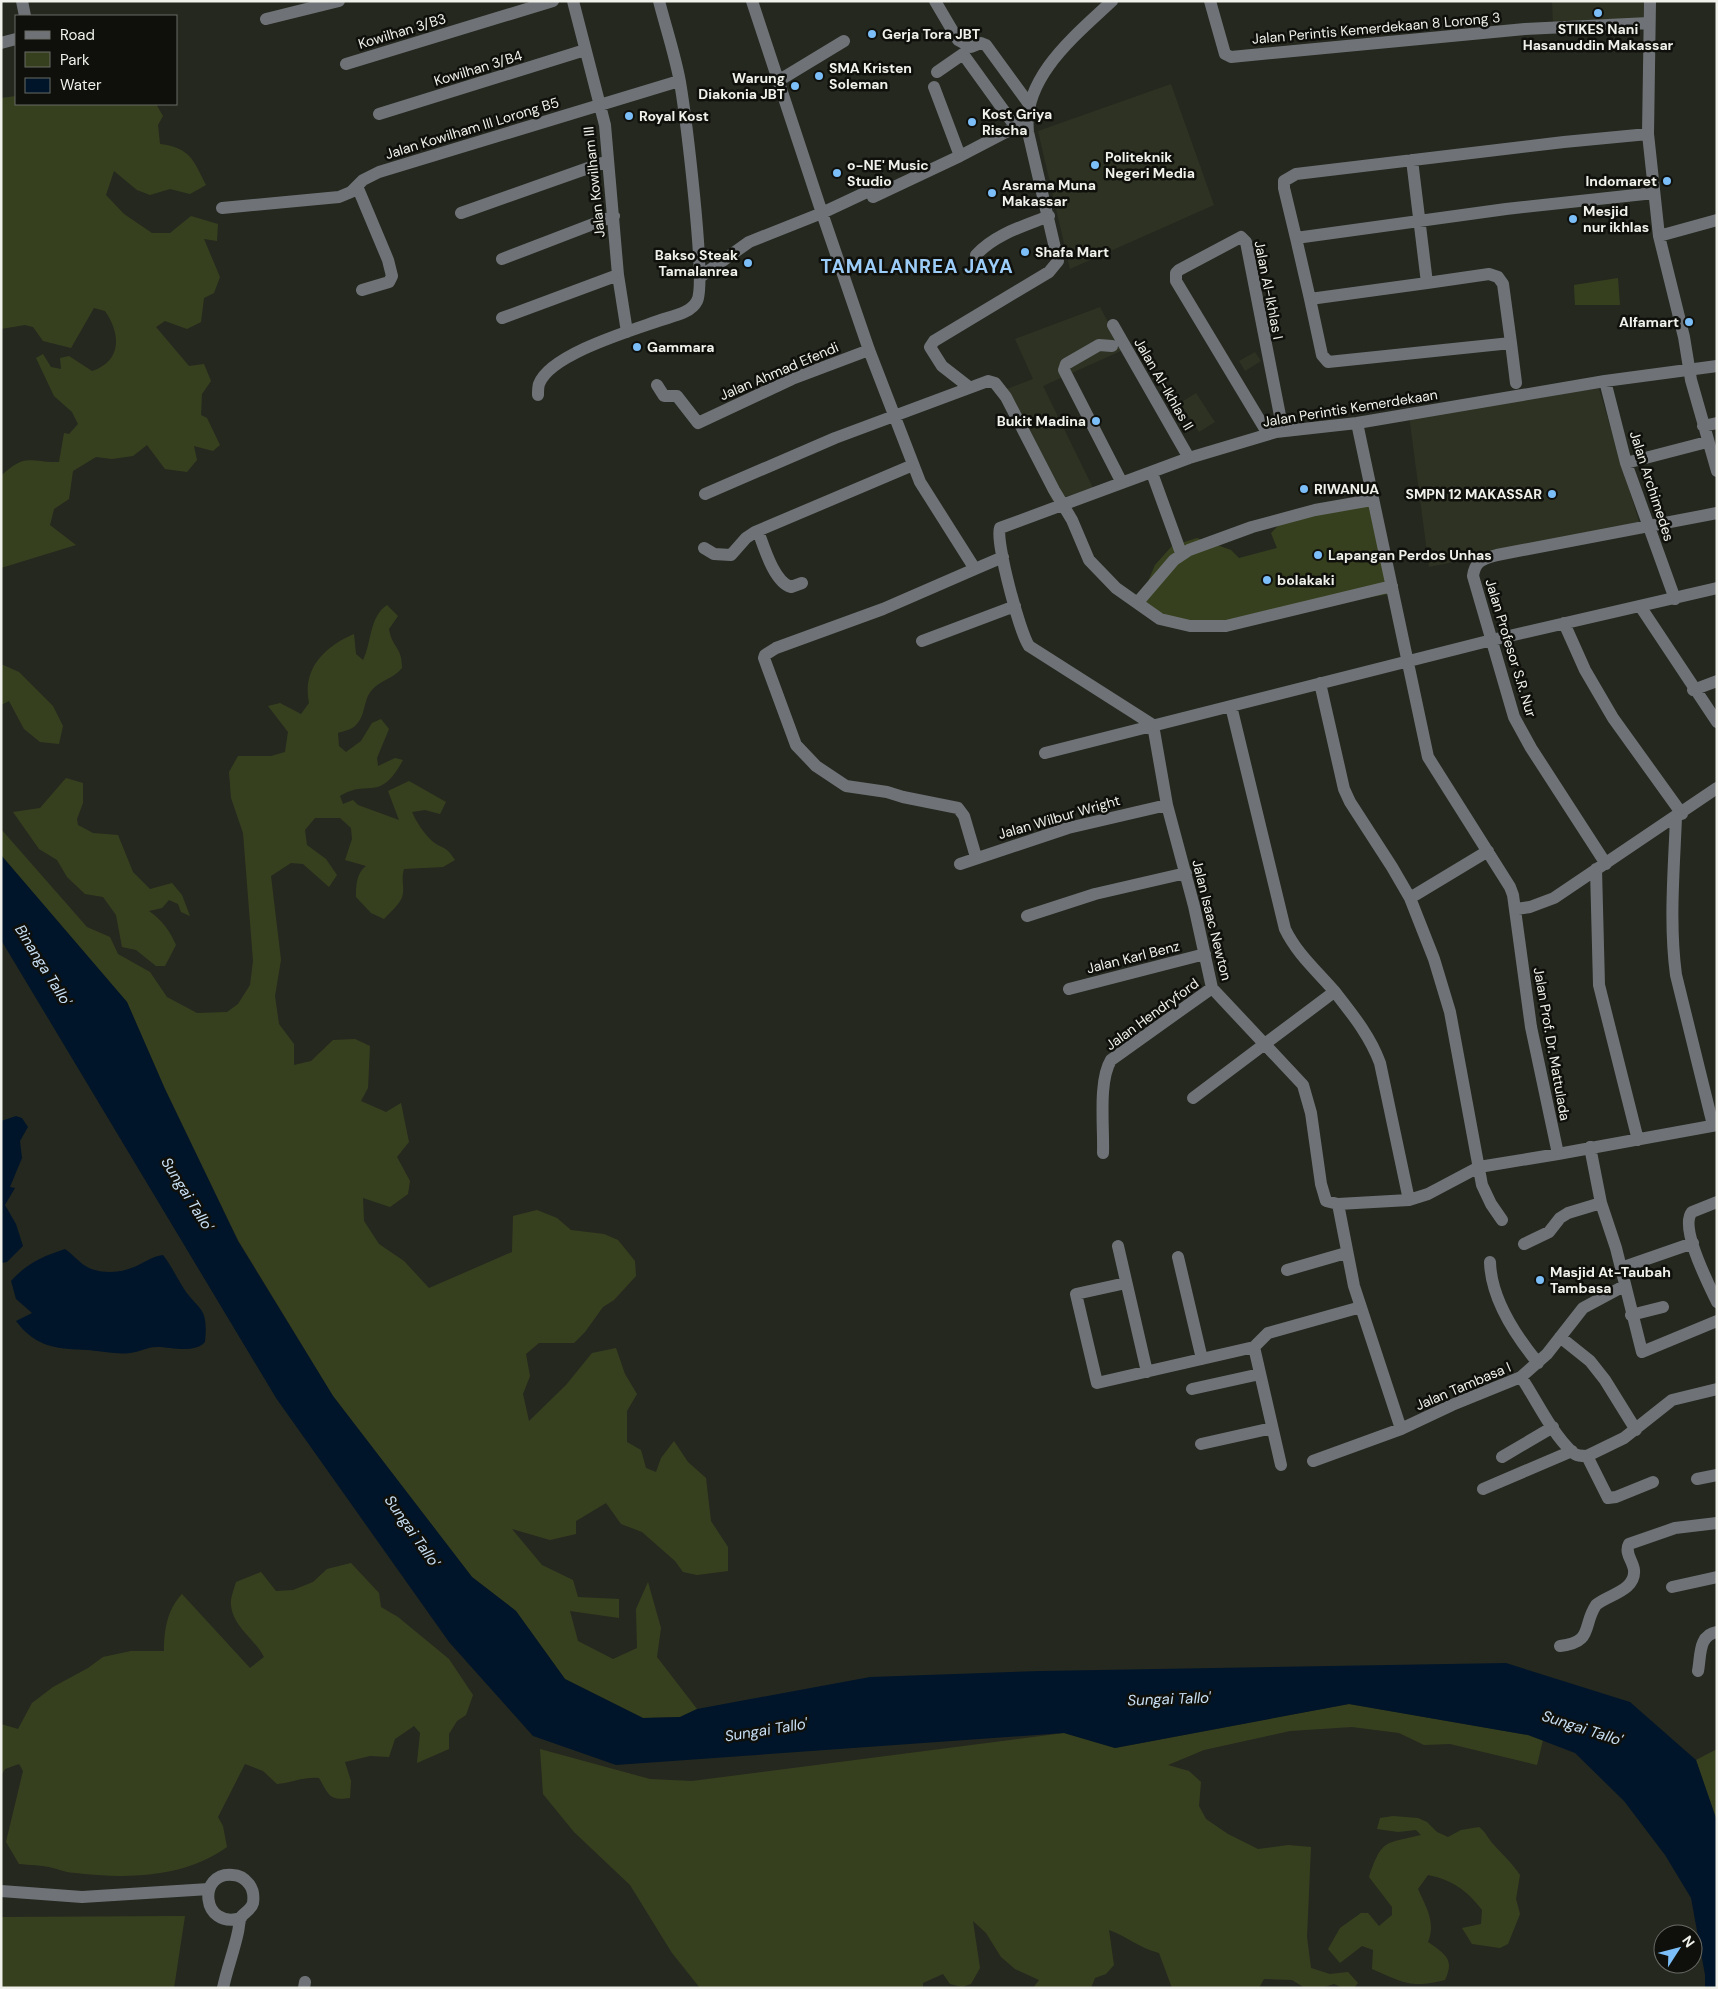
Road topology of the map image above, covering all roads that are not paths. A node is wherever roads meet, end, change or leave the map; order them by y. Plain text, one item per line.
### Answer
1 (22, 1) edge
2 (339, 1) edge
3 (553, 1) edge
4 (573, 1) edge
5 (659, 1) edge
6 (752, 1) edge
7 (935, 1) edge
8 (1112, 1) edge
9 (1210, 1) edge
10 (1650, 1) edge
11 (25, 15) edge
12 (266, 19) dead end
13 (1649, 23) junction
14 (15, 39) edge
15 (844, 41) dead end
16 (1, 43) edge
17 (585, 50) junction
18 (346, 64) dead end
19 (937, 72) dead end
20 (778, 81) junction
21 (680, 82) junction
22 (934, 87) dead end
23 (1029, 104) junction
24 (598, 105) junction
25 (379, 114) dead end
26 (1021, 124) junction
27 (1648, 134) junction
28 (960, 156) junction
29 (1412, 160) junction
30 (608, 161) junction
31 (357, 186) junction
32 (1654, 193) junction
33 (222, 208) dead end
34 (461, 213) dead end
35 (822, 213) junction
36 (614, 216) junction
37 (1049, 216) junction
38 (1717, 220) edge
39 (1420, 222) junction
40 (1659, 236) junction
41 (1296, 238) junction
42 (976, 255) dead end
43 (502, 259) dead end
44 (618, 274) junction
45 (700, 277) junction
46 (1427, 283) junction
47 (362, 290) dead end
48 (1310, 299) junction
49 (502, 318) dead end
50 (1113, 325) dead end
51 (627, 332) junction
52 (1510, 343) junction
53 (1112, 346) dead end
54 (869, 350) junction
55 (1717, 366) edge
56 (1689, 369) junction
57 (1605, 381) junction
58 (1516, 384) dead end
59 (657, 385) dead end
60 (969, 387) junction
61 (538, 395) dead end
62 (894, 415) junction
63 (1357, 423) junction
64 (1717, 423) edge
65 (1703, 426) junction
66 (1283, 431) junction
67 (1268, 434) junction
68 (1707, 442) junction
69 (1189, 458) junction
70 (1626, 463) junction
71 (913, 465) junction
72 (1717, 471) edge
73 (1152, 473) junction
74 (1122, 483) junction
75 (705, 494) dead end
76 (1372, 500) junction
77 (1062, 504) junction
78 (1717, 513) edge
79 (1648, 528) junction
80 (758, 531) junction
81 (704, 548) dead end
82 (1181, 553) junction
83 (1003, 557) junction
84 (976, 569) junction
85 (802, 583) dead end
86 (1392, 586) junction
87 (1717, 588) edge
88 (1675, 599) junction
89 (1138, 602) junction
90 (1015, 606) junction
91 (1640, 606) junction
92 (1564, 623) junction
93 (1492, 640) junction
94 (922, 641) dead end
95 (1407, 661) junction
96 (1717, 681) edge
97 (1320, 683) junction
98 (1693, 690) junction
99 (1232, 706) junction
100 (1717, 722) edge
101 (1153, 725) junction
102 (1045, 753) dead end
103 (1717, 788) edge
104 (1167, 805) junction
105 (1679, 815) junction
106 (1488, 851) junction
107 (976, 857) junction
108 (960, 864) dead end
109 (1601, 866) junction
110 (1186, 873) junction
111 (1410, 898) junction
112 (1516, 909) junction
113 (1027, 916) dead end
114 (1205, 954) junction
115 (1212, 988) junction
116 (1068, 989) dead end
117 (1334, 992) junction
118 (1266, 1043) junction
119 (1194, 1098) dead end
120 (1715, 1125) edge
121 (1638, 1140) junction
122 (1590, 1147) junction
123 (1103, 1153) dead end
124 (1558, 1154) junction
125 (1479, 1167) junction
126 (1409, 1200) junction
127 (1717, 1202) edge
128 (1334, 1203) junction
129 (1601, 1203) junction
130 (1502, 1220) dead end
131 (1692, 1243) junction
132 (1524, 1244) dead end
133 (1118, 1246) dead end
134 (1346, 1253) junction
135 (1178, 1257) dead end
136 (1490, 1262) dead end
137 (1621, 1268) junction
138 (1287, 1270) dead end
139 (1126, 1282) junction
140 (1624, 1286) junction
141 (1717, 1302) edge
142 (1361, 1307) junction
143 (1663, 1307) dead end
144 (1632, 1315) junction
145 (1717, 1321) edge
146 (1560, 1336) junction
147 (1254, 1347) junction
148 (1202, 1359) junction
149 (1538, 1363) junction
150 (1147, 1372) junction
151 (1260, 1374) junction
152 (1521, 1377) junction
153 (1192, 1389) dead end
154 (1717, 1389) edge
155 (1553, 1427) junction
156 (1272, 1428) junction
157 (1401, 1429) junction
158 (1636, 1430) junction
159 (1201, 1444) dead end
160 (1572, 1452) junction
161 (1587, 1456) junction
162 (1502, 1457) dead end
163 (1313, 1460) dead end
164 (1281, 1464) dead end
165 (1717, 1475) edge
166 (1697, 1479) dead end
167 (1653, 1482) dead end
168 (1483, 1489) dead end
169 (1717, 1523) edge
170 (1717, 1577) edge
171 (1672, 1587) dead end
172 (1717, 1632) edge
173 (1560, 1646) dead end
174 (1698, 1671) dead end
175 (209, 1889) junction
176 (1, 1891) edge
177 (241, 1918) junction
178 (223, 1988) edge

1 - 11 street
2 - 12 street
3 - 18 street, Kowilhan 3/B3
4 - 17 street, Jalan Kowilham III
5 - 21 street
6 - 20 street
7 - 23 street
8 - 23 street
9 - 13 street, Jalan Perintis Kemerdekaan 8 Lorong 3
10 - 13 street
13 - 27 street
14 - 16 street
15 - 20 street
17 - 24 street, Jalan Kowilham III
17 - 25 street, Kowilhan 3/B4
19 - 26 street
20 - 35 street
21 - 24 street, Jalan Kowilham III Lorong B5
21 - 45 street
22 - 28 street
23 - 26 street
24 - 30 street, Jalan Kowilham III
24 - 31 street, Jalan Kowilham III Lorong B5
26 - 28 street
26 - 37 street
27 - 29 street
27 - 32 street
28 - 35 street
29 - 39 street
29 - 41 street
30 - 34 street
30 - 36 street, Jalan Kowilham III
31 - 33 street, Jalan Kowilham III Lorong B5
31 - 47 street
32 - 39 street
32 - 40 street
35 - 45 street
35 - 54 street
36 - 43 street
36 - 44 street, Jalan Kowilham III
37 - 42 street
37 - 60 street
38 - 40 street
39 - 41 street
39 - 46 street
40 - 56 street
41 - 48 street
44 - 49 street
44 - 51 street, Jalan Kowilham III
45 - 51 street
46 - 48 street
46 - 52 street
48 - 52 street
50 - 69 street, Jalan Al-Ikhlas II
51 - 61 street
52 - 58 street
53 - 74 street
54 - 59 street, Jalan Ahmad Efendi
54 - 62 street
55 - 56 street, Jalan Perintis Kemerdekaan
56 - 57 street, Jalan Perintis Kemerdekaan
56 - 65 street
57 - 63 street, Jalan Perintis Kemerdekaan
57 - 70 street, Jalan Archimedes
60 - 62 street
60 - 77 street
62 - 71 street
62 - 75 street
63 - 66 street, Jalan Perintis Kemerdekaan
63 - 76 street, Jalan Prof. Dr. Mattulada
64 - 65 street
65 - 68 street
66 - 67 street, Jalan Perintis Kemerdekaan
66 - 67 street, Jalan Al-Ikhlas I
67 - 69 street, Jalan Perintis Kemerdekaan
68 - 70 street
68 - 72 street
69 - 73 street, Jalan Perintis Kemerdekaan
70 - 79 street, Jalan Archimedes
71 - 80 street
71 - 84 street
73 - 74 street, Jalan Perintis Kemerdekaan
73 - 82 street
74 - 77 street, Jalan Perintis Kemerdekaan
76 - 82 street
76 - 86 street, Jalan Prof. Dr. Mattulada
77 - 83 street, Jalan Perintis Kemerdekaan
77 - 89 street
78 - 79 street
79 - 88 street, Jalan Archimedes
79 - 93 street, Jalan Profesor S.R. Nur
80 - 81 street
80 - 85 street
82 - 89 street
83 - 84 street
83 - 90 street
84 - 107 street
86 - 89 street
86 - 95 street, Jalan Prof. Dr. Mattulada
87 - 88 street
88 - 91 street
90 - 94 street
90 - 101 street
91 - 92 street
91 - 98 street
92 - 93 street
92 - 105 street
93 - 95 street
93 - 109 street, Jalan Profesor S.R. Nur
95 - 97 street
95 - 106 street, Jalan Prof. Dr. Mattulada
96 - 98 street
97 - 99 street
97 - 111 street
98 - 100 street
99 - 101 street
99 - 117 street
101 - 102 street
101 - 104 street, Jalan Isaac Newton
103 - 105 street
104 - 107 street, Jalan Wilbur Wright
104 - 110 street, Jalan Isaac Newton
105 - 109 street
105 - 120 street
106 - 111 street
106 - 112 street, Jalan Prof. Dr. Mattulada
107 - 108 street, Jalan Wilbur Wright
109 - 112 street
109 - 121 street
110 - 113 street
110 - 114 street, Jalan Isaac Newton
111 - 125 street
112 - 124 street, Jalan Prof. Dr. Mattulada
114 - 115 street, Jalan Isaac Newton
114 - 116 street, Jalan Karl Benz
115 - 118 street, Jalan Isaac Newton
115 - 123 street, Jalan Hendryford
117 - 118 street
117 - 126 street
118 - 119 street
118 - 128 street, Jalan Isaac Newton
120 - 121 street
121 - 122 street
122 - 124 street
122 - 129 street
124 - 125 street
125 - 126 street
125 - 130 street
126 - 128 street
127 - 131 street
128 - 134 street, Jalan Isaac Newton
129 - 132 street
129 - 137 street
131 - 137 street
131 - 141 street
133 - 139 street
134 - 138 street
134 - 142 street, Jalan Isaac Newton
135 - 148 street
136 - 149 street
137 - 140 street
139 - 150 street
139 - 150 street
140 - 144 street
140 - 146 street, Jalan Tambasa I
142 - 147 street
142 - 157 street, Jalan Isaac Newton
143 - 144 street
144 - 145 street
146 - 149 street, Jalan Tambasa I
146 - 158 street
147 - 148 street
147 - 151 street
148 - 150 street
149 - 152 street, Jalan Tambasa I
151 - 153 street
151 - 156 street
152 - 155 street
152 - 157 street, Jalan Tambasa I
154 - 158 street
155 - 160 street
155 - 162 street
156 - 159 street
156 - 164 street
157 - 163 street, Jalan Tambasa I
158 - 161 street
160 - 161 street
160 - 168 street
161 - 167 street
165 - 166 street
169 - 173 street
170 - 171 street
172 - 174 street
175 - 176 street
175 - 177 street
175 - 177 street
177 - 178 street

